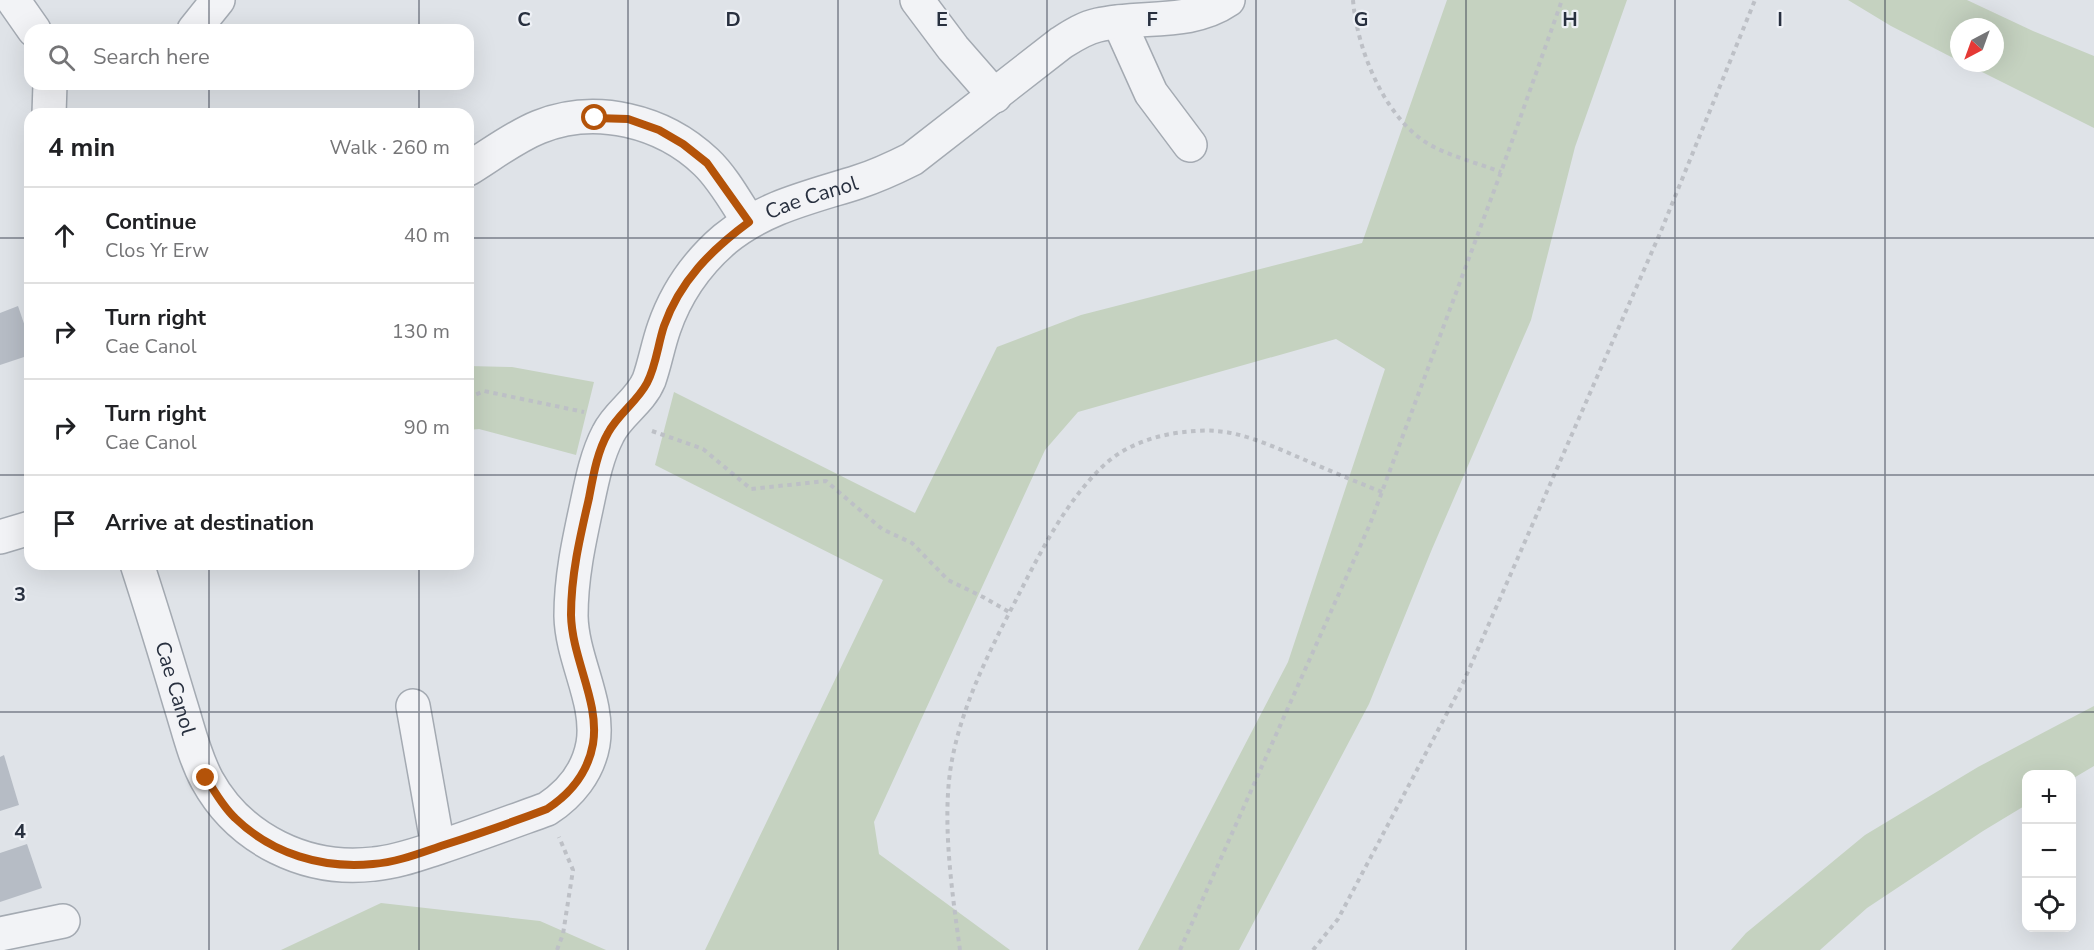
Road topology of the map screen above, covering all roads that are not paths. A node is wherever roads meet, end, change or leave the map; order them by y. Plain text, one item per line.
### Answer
1 (13, 0) edge
2 (219, 0) edge
3 (917, 0) edge
4 (1228, 0) edge
5 (1119, 22) junction
6 (30, 24) edge
7 (199, 24) edge
8 (51, 90) edge
9 (995, 96) junction
10 (49, 108) edge
11 (1190, 145) dead end
12 (474, 165) edge
13 (749, 222) junction
14 (24, 530) edge
15 (0, 537) edge
16 (139, 570) edge
17 (413, 706) dead end
18 (438, 847) junction
19 (63, 921) dead end
20 (0, 934) edge

1 - 6 street
2 - 7 street
3 - 9 street
4 - 5 street, Cae Canol
5 - 9 street, Cae Canol
5 - 11 street
8 - 10 street
9 - 13 street, Cae Canol
12 - 13 street
13 - 18 street, Cae Canol
14 - 15 street
16 - 18 street, Cae Canol
17 - 18 street
19 - 20 street

